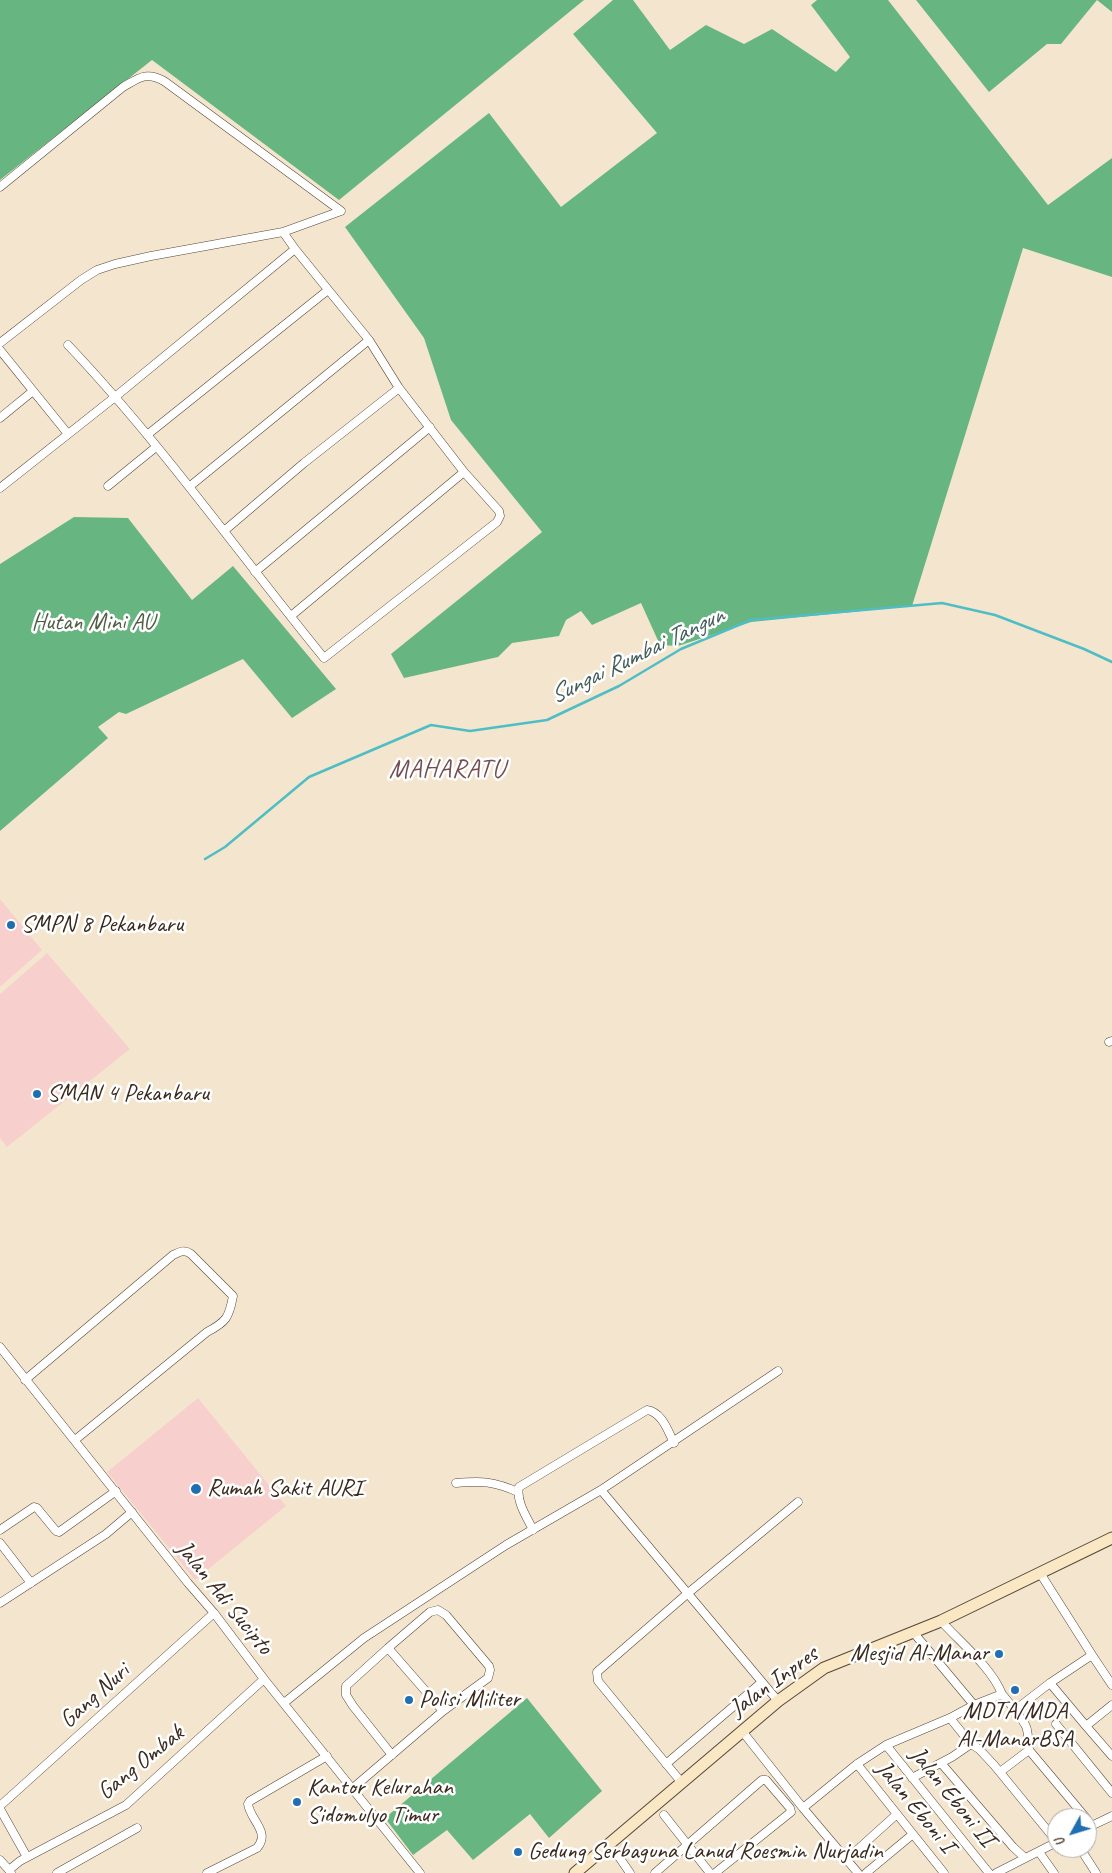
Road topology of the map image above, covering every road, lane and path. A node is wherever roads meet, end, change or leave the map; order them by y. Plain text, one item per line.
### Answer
1 (0, 186) edge
2 (283, 232) junction
3 (295, 249) junction
4 (328, 290) junction
5 (369, 340) junction
6 (0, 343) edge
7 (68, 345) dead end
8 (0, 350) edge
9 (399, 388) junction
10 (33, 390) junction
11 (115, 397) junction
12 (0, 418) edge
13 (430, 427) junction
14 (68, 434) junction
15 (147, 435) junction
16 (156, 447) junction
17 (464, 472) junction
18 (108, 486) dead end
19 (189, 487) junction
20 (0, 488) edge
21 (224, 531) junction
22 (255, 572) junction
23 (291, 616) junction
24 (1, 1350) edge
25 (778, 1371) dead end
26 (26, 1380) junction
27 (75, 1440) junction
28 (674, 1443) junction
29 (456, 1483) dead end
30 (601, 1490) junction
31 (116, 1491) junction
32 (518, 1492) junction
33 (798, 1502) dead end
34 (132, 1512) junction
35 (0, 1530) edge
36 (533, 1530) junction
37 (1112, 1538) edge
38 (0, 1543) edge
39 (1040, 1573) junction
40 (31, 1583) junction
41 (687, 1594) junction
42 (0, 1603) edge
43 (214, 1613) junction
44 (941, 1621) junction
45 (913, 1632) junction
46 (388, 1648) junction
47 (1092, 1654) junction
48 (264, 1679) junction
49 (762, 1682) junction
50 (1050, 1684) junction
51 (1112, 1685) edge
52 (1002, 1694) junction
53 (778, 1701) junction
54 (284, 1703) junction
55 (974, 1705) junction
56 (1112, 1705) edge
57 (1015, 1710) junction
58 (443, 1711) junction
59 (950, 1718) junction
60 (1056, 1724) dead end
61 (1086, 1726) junction
62 (742, 1731) junction
63 (971, 1744) junction
64 (886, 1745) junction
65 (1029, 1750) junction
66 (392, 1755) junction
67 (327, 1756) junction
68 (1112, 1756) edge
69 (941, 1763) junction
70 (666, 1764) junction
71 (857, 1764) junction
72 (1000, 1772) junction
73 (912, 1778) junction
74 (682, 1783) junction
75 (353, 1788) junction
76 (1112, 1793) edge
77 (0, 1808) edge
78 (802, 1808) junction
79 (1077, 1808) edge
80 (897, 1814) junction
81 (664, 1815) dead end
82 (1109, 1818) edge
83 (1112, 1827) edge
84 (137, 1828) dead end
85 (1047, 1830) edge
86 (913, 1834) junction
87 (687, 1844) junction
88 (1047, 1848) edge
89 (1039, 1852) junction
90 (617, 1854) dead end
91 (27, 1858) junction
92 (1024, 1858) junction
93 (1086, 1858) edge
94 (0, 1860) edge
95 (846, 1860) junction
96 (10, 1872) edge
97 (1000, 1872) edge
98 (57, 1873) edge
99 (207, 1873) edge
100 (420, 1873) edge
101 (575, 1873) edge
102 (630, 1873) edge
103 (655, 1873) edge
104 (710, 1873) edge
105 (715, 1873) edge
106 (858, 1873) edge
107 (866, 1873) edge
108 (944, 1873) edge
109 (989, 1873) edge
110 (1054, 1873) edge
111 (1096, 1873) edge

1 - 2 street
2 - 3 street
2 - 6 street
3 - 4 street
3 - 11 street
4 - 5 street
4 - 15 street
5 - 9 street
5 - 19 street
7 - 11 street
8 - 10 street
9 - 13 street
9 - 21 street
10 - 12 street
10 - 14 street
11 - 14 street
11 - 15 street
13 - 17 street
13 - 22 street
14 - 20 street
15 - 16 street
16 - 18 street
16 - 19 street
17 - 23 street
17 - 23 street
19 - 21 street
21 - 22 street
22 - 23 street
24 - 26 street, Jalan Adi Sucipto
25 - 28 street
26 - 27 street, Jalan Adi Sucipto
26 - 27 street
27 - 31 street, Jalan Adi Sucipto
28 - 30 street
28 - 32 street
29 - 32 street
30 - 36 street
30 - 41 street
31 - 34 street, Jalan Adi Sucipto
31 - 35 street
32 - 36 street
33 - 41 street
34 - 40 street
34 - 43 street, Jalan Adi Sucipto
36 - 54 street
37 - 39 main road, Jalan Inpres
38 - 40 street
39 - 44 main road, Jalan Inpres
39 - 47 street
40 - 42 street
41 - 49 street
41 - 70 street
43 - 48 street, Jalan Adi Sucipto
43 - 77 street, Gang Nuri
44 - 45 main road, Jalan Inpres
44 - 52 street
45 - 53 main road, Jalan Inpres
45 - 55 street
46 - 58 street
46 - 58 street
46 - 66 street
47 - 50 street
47 - 51 street
48 - 54 street, Jalan Adi Sucipto
48 - 91 street, Gang Ombak
49 - 53 street
49 - 70 street
50 - 57 street
50 - 61 street
52 - 55 street
52 - 57 street
53 - 62 main road, Jalan Inpres
54 - 67 street, Jalan Adi Sucipto
55 - 59 street
56 - 61 street
57 - 65 street
58 - 66 street
59 - 63 street
59 - 64 street
60 - 76 street
61 - 68 street
62 - 74 main road, Jalan Inpres
62 - 78 street
63 - 69 street
63 - 72 street
64 - 71 street
64 - 73 street, Jalan Eboni II
65 - 72 street
65 - 79 street
66 - 75 street
67 - 75 street, Jalan Adi Sucipto
67 - 99 street
69 - 73 street
69 - 92 street
70 - 74 street
71 - 78 street
71 - 80 street, Jalan Eboni I
72 - 85 street
73 - 109 street, Jalan Eboni II
74 - 101 main road, Jalan Inpres
75 - 100 street, Jalan Adi Sucipto
77 - 91 street
78 - 95 street
80 - 86 street, Jalan Eboni I
80 - 95 street
81 - 87 street
82 - 83 street
84 - 98 street
86 - 107 street
86 - 108 street, Jalan Eboni I
87 - 103 street
87 - 104 street
87 - 105 street
88 - 89 street
89 - 92 street
89 - 110 street
90 - 102 street
91 - 96 street, Gang Ombak
92 - 97 street
93 - 111 street
94 - 96 street
95 - 106 street

